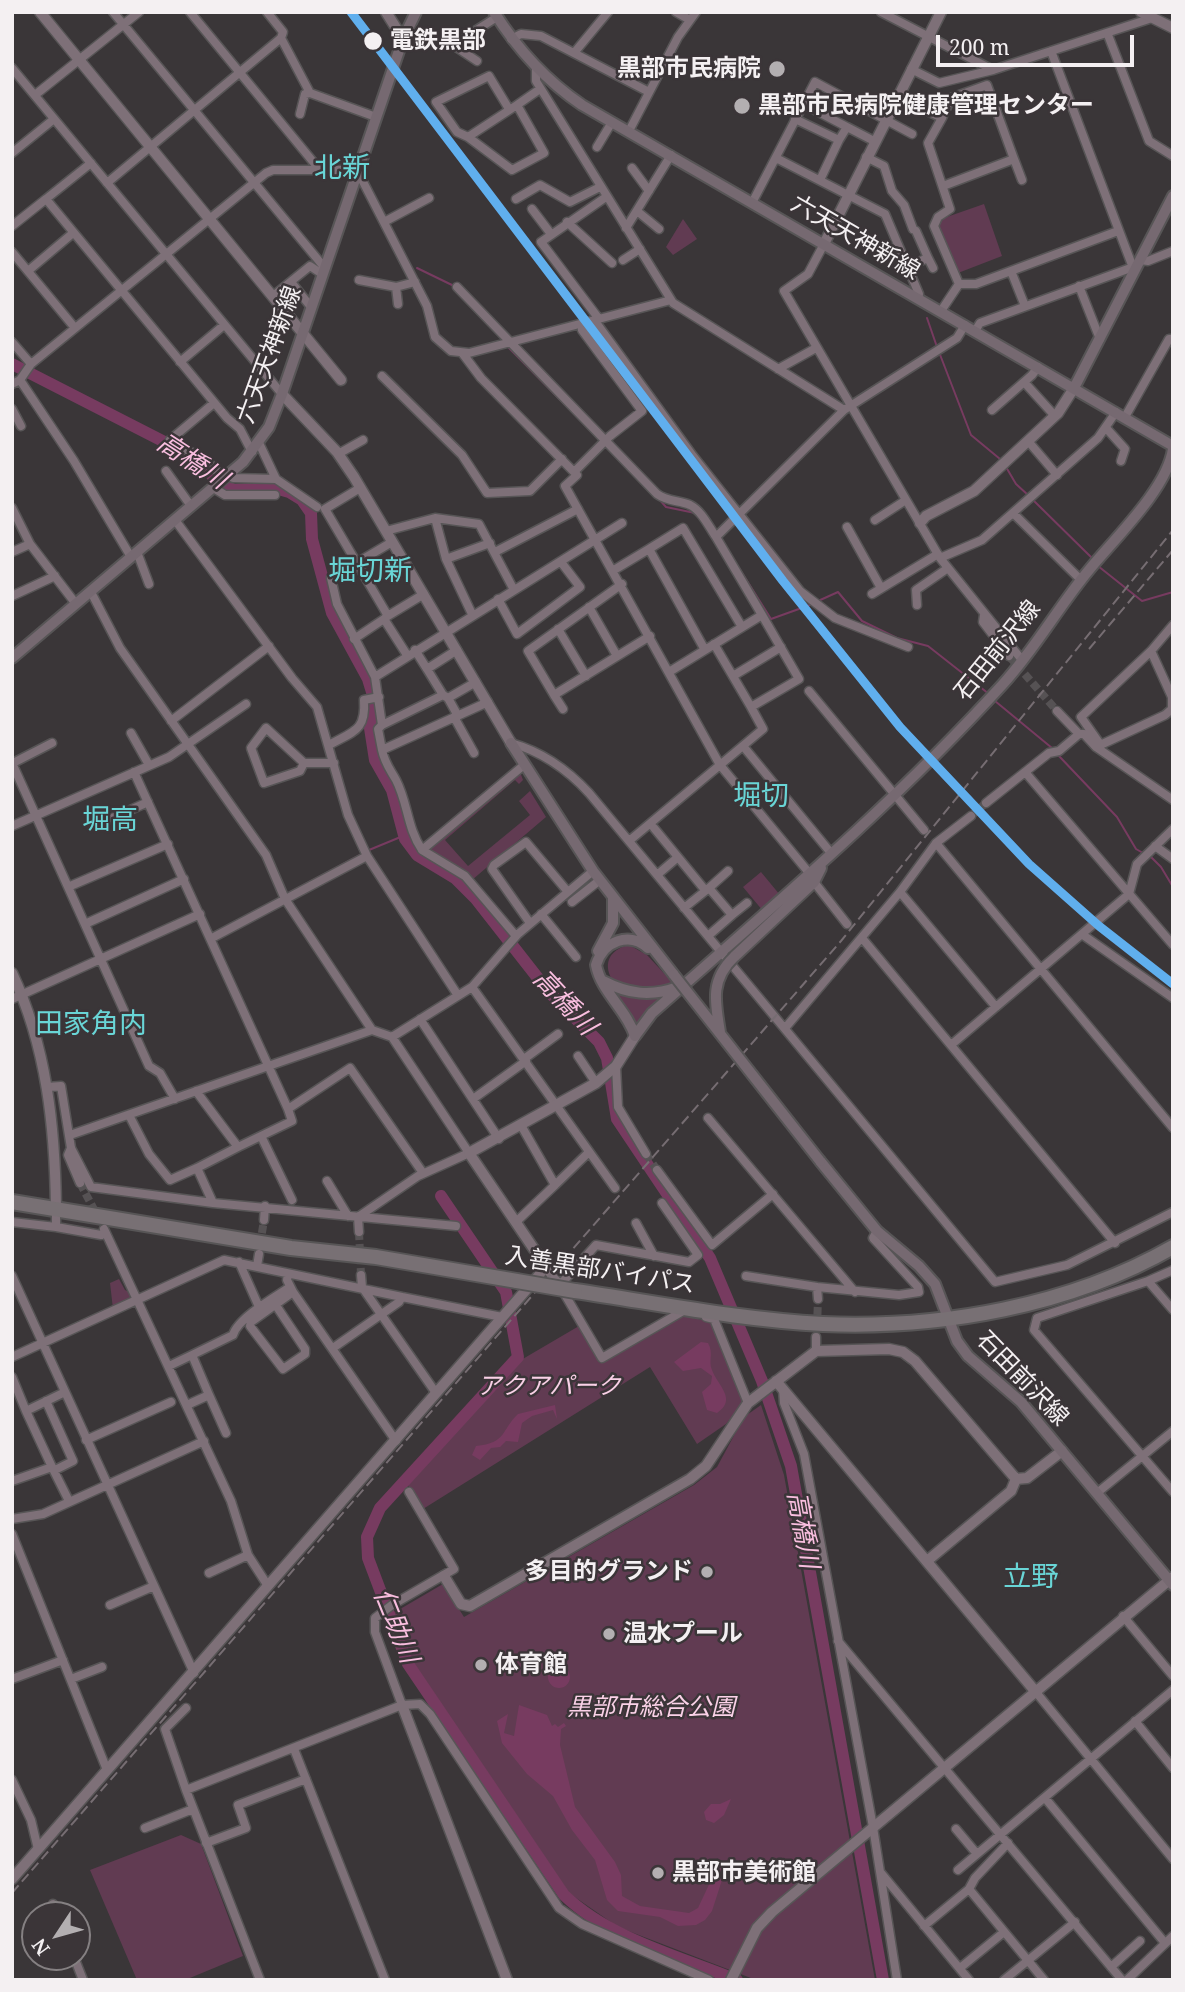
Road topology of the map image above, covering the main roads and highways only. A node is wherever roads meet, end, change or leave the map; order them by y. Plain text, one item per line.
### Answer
1 (416, 12) edge
2 (496, 14) edge
3 (1172, 200) edge
4 (1074, 387) junction
5 (1173, 448) edge
6 (12, 658) edge
7 (511, 743) road end
8 (812, 878) junction
9 (613, 896) junction
10 (598, 958) junction
11 (664, 961) junction
12 (601, 980) junction
13 (684, 985) junction
14 (721, 1034) junction
15 (12, 1202) edge
16 (1173, 1247) edge
17 (950, 1317) junction
18 (1171, 1580) edge

1 - 6 main road, 六天天神新線
2 - 4 main road, 六天天神新線
3 - 4 main road
4 - 5 main road, 石田前沢線
5 - 8 main road, 石田前沢線
7 - 9 main road, 石田前沢線
8 - 13 main road, 石田前沢線
8 - 14 main road, 石田前沢線, bridge
9 - 10 main road
9 - 11 main road, 石田前沢線
10 - 11 main road, 石田前沢線
10 - 12 main road
11 - 14 main road, 石田前沢線, bridge
12 - 13 main road, 石田前沢線
12 - 13 main road, 石田前沢線
14 - 17 main road, 石田前沢線, bridge
15 - 17 highway, 入善黒部バイパス, bridge
16 - 17 highway, 入善黒部バイパス
17 - 18 main road, 石田前沢線

